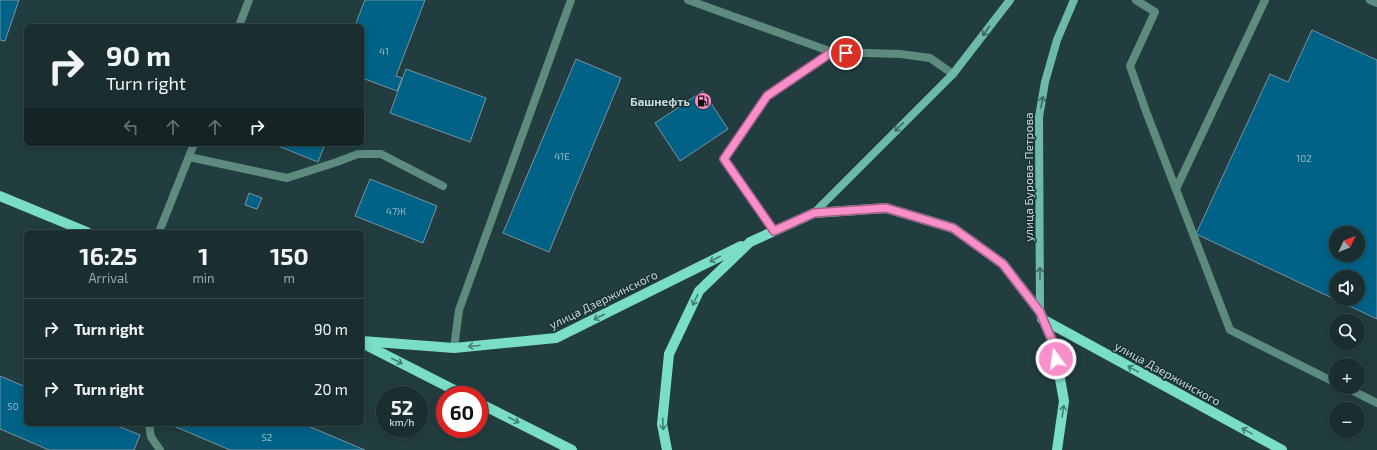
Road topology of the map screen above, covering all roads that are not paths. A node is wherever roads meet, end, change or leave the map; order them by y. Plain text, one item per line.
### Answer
1 (249, 0) edge
2 (571, 0) edge
3 (688, 0) edge
4 (1010, 0) edge
5 (1074, 0) edge
6 (1136, 0) edge
7 (1265, 0) edge
8 (1370, 0) edge
9 (1377, 3) edge
10 (240, 24) edge
11 (832, 52) junction
12 (953, 74) junction
13 (193, 146) edge
14 (189, 157) junction
15 (443, 186) dead end
16 (1176, 189) junction
17 (0, 196) edge
18 (814, 213) junction
19 (82, 230) edge
20 (160, 230) edge
21 (774, 231) junction
22 (750, 242) junction
23 (1041, 316) junction
24 (364, 342) edge
25 (364, 343) edge
26 (454, 348) junction
27 (1329, 380) edge
28 (447, 386) edge
29 (1359, 394) edge
30 (1377, 403) edge
31 (488, 407) edge
32 (149, 426) edge
33 (160, 450) edge
34 (572, 450) edge
35 (667, 450) edge
36 (1057, 450) edge
37 (1282, 450) edge

1 - 10 lane
2 - 26 lane
3 - 11 lane
4 -> 12 main road
23 -> 5 main road, улица Бурова-Петрова
6 - 16 lane
7 - 16 lane
8 - 9 lane
11 - 12 lane
11 - 21 lane
12 -> 18 main road
13 - 14 lane
14 - 15 lane
14 - 20 lane
16 - 27 lane
17 - 19 main road
18 - 21 main road, улица Дзержинского
18 - 23 main road
21 - 22 main road, улица Дзержинского
22 -> 26 main road, улица Дзержинского
22 -> 35 main road
36 -> 23 main road
37 -> 23 main road, улица Дзержинского
24 - 26 main road, улица Дзержинского
25 -> 28 main road, улица Дзержинского
29 - 30 lane
31 -> 34 main road
32 - 33 lane

